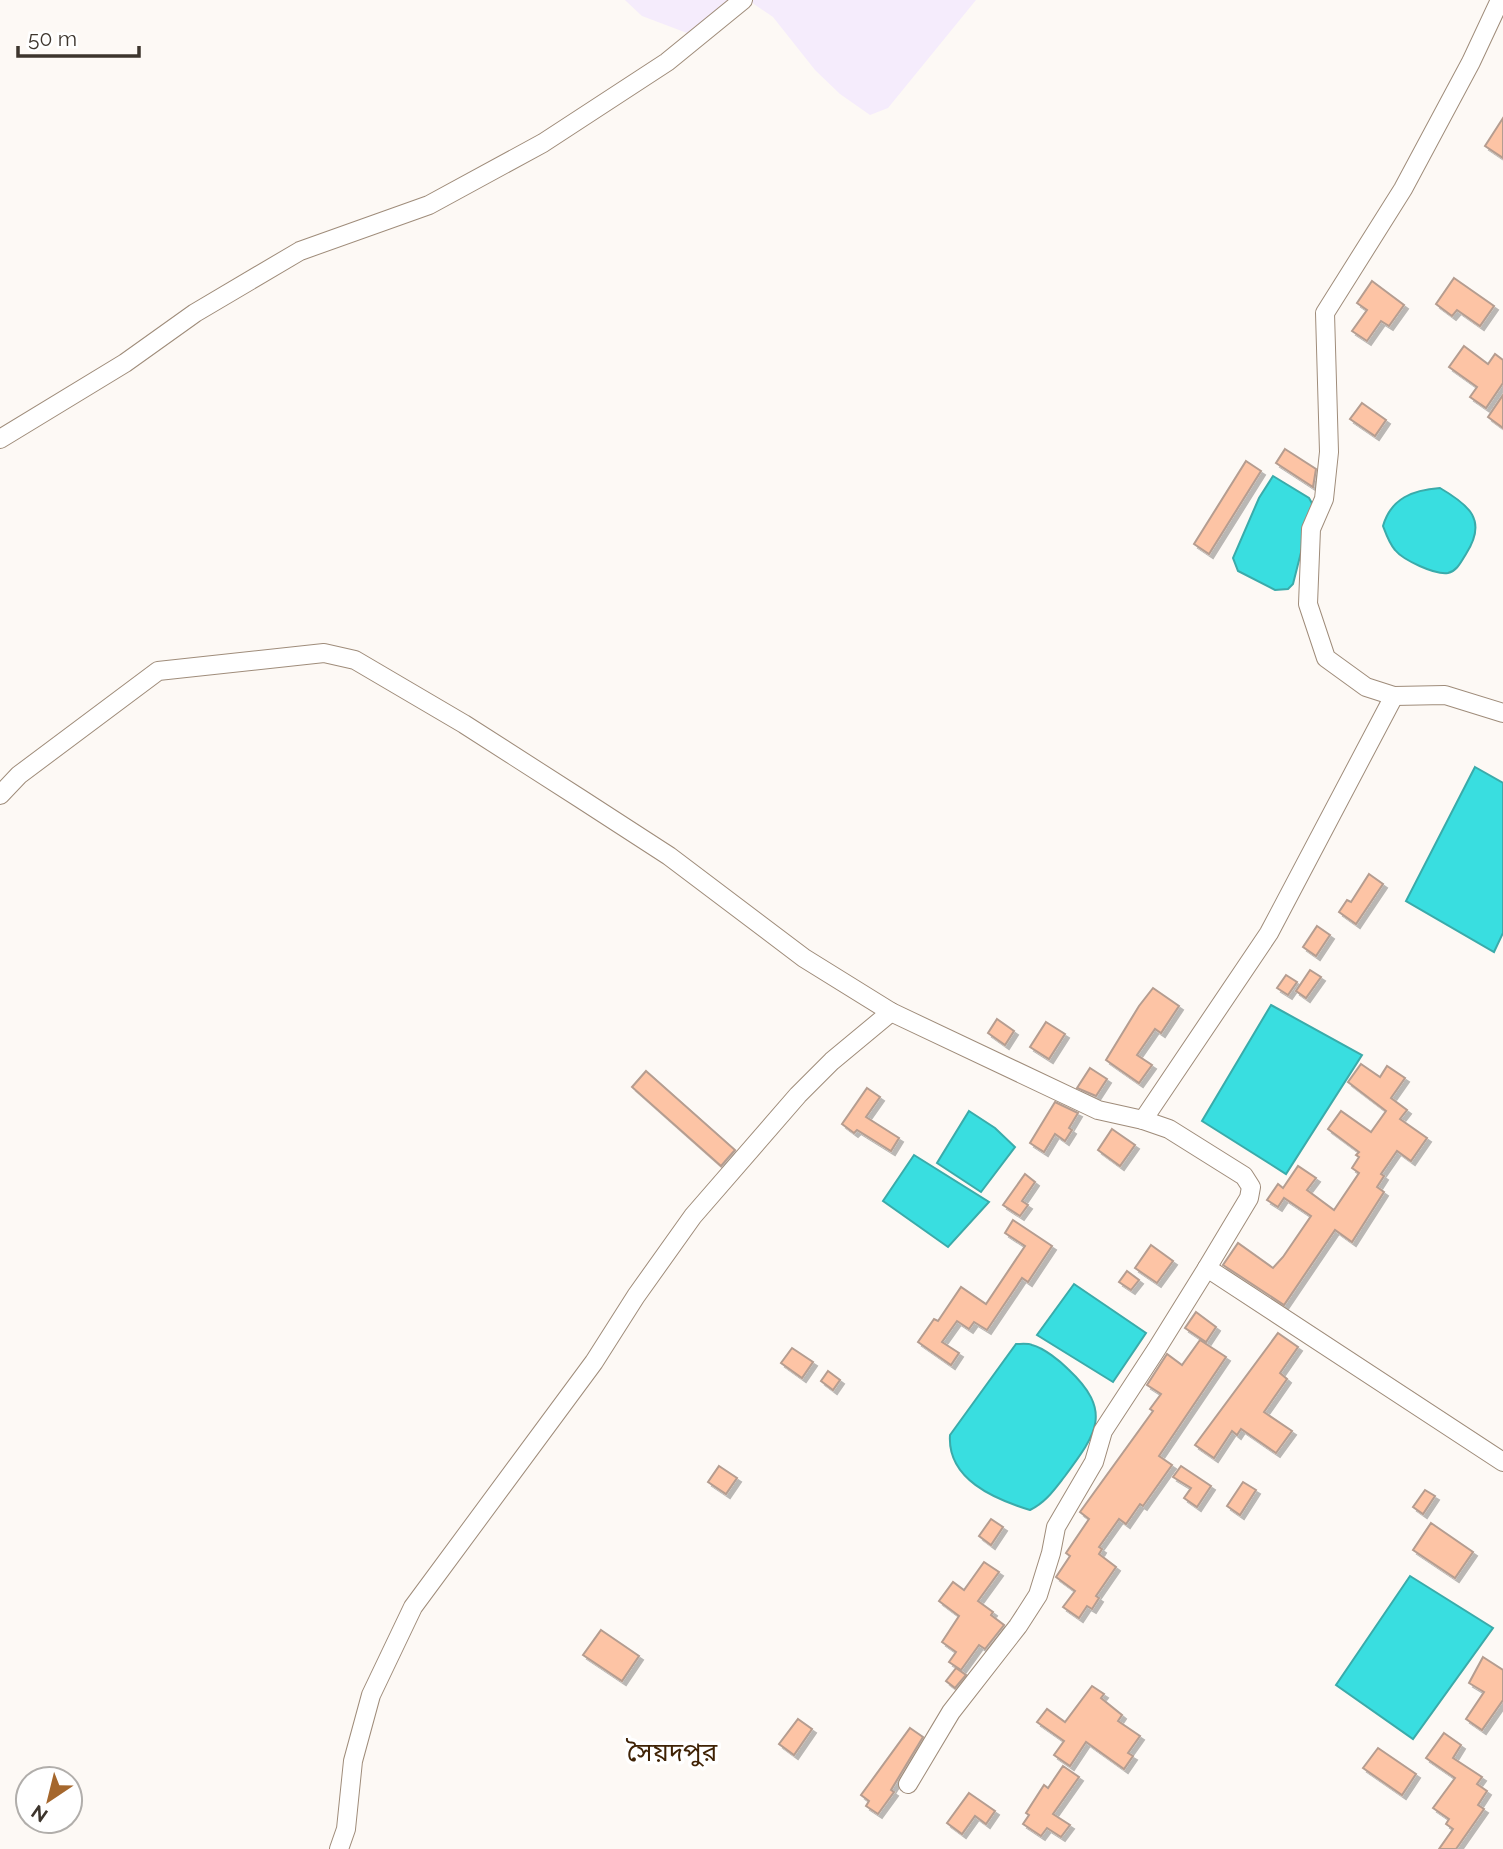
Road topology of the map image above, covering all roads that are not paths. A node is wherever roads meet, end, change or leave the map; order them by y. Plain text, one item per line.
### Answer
1 (743, 0) edge
2 (1500, 0) edge
3 (0, 439) edge
4 (1394, 696) junction
5 (1503, 713) edge
6 (0, 795) edge
7 (891, 1012) junction
8 (1143, 1120) junction
9 (1207, 1268) junction
10 (1503, 1462) edge
11 (908, 1784) dead end
12 (339, 1849) edge

1 - 3 street
2 - 4 street
4 - 5 street
4 - 8 street
6 - 7 street
7 - 8 street
7 - 12 street
8 - 9 street
9 - 10 street
9 - 11 street

